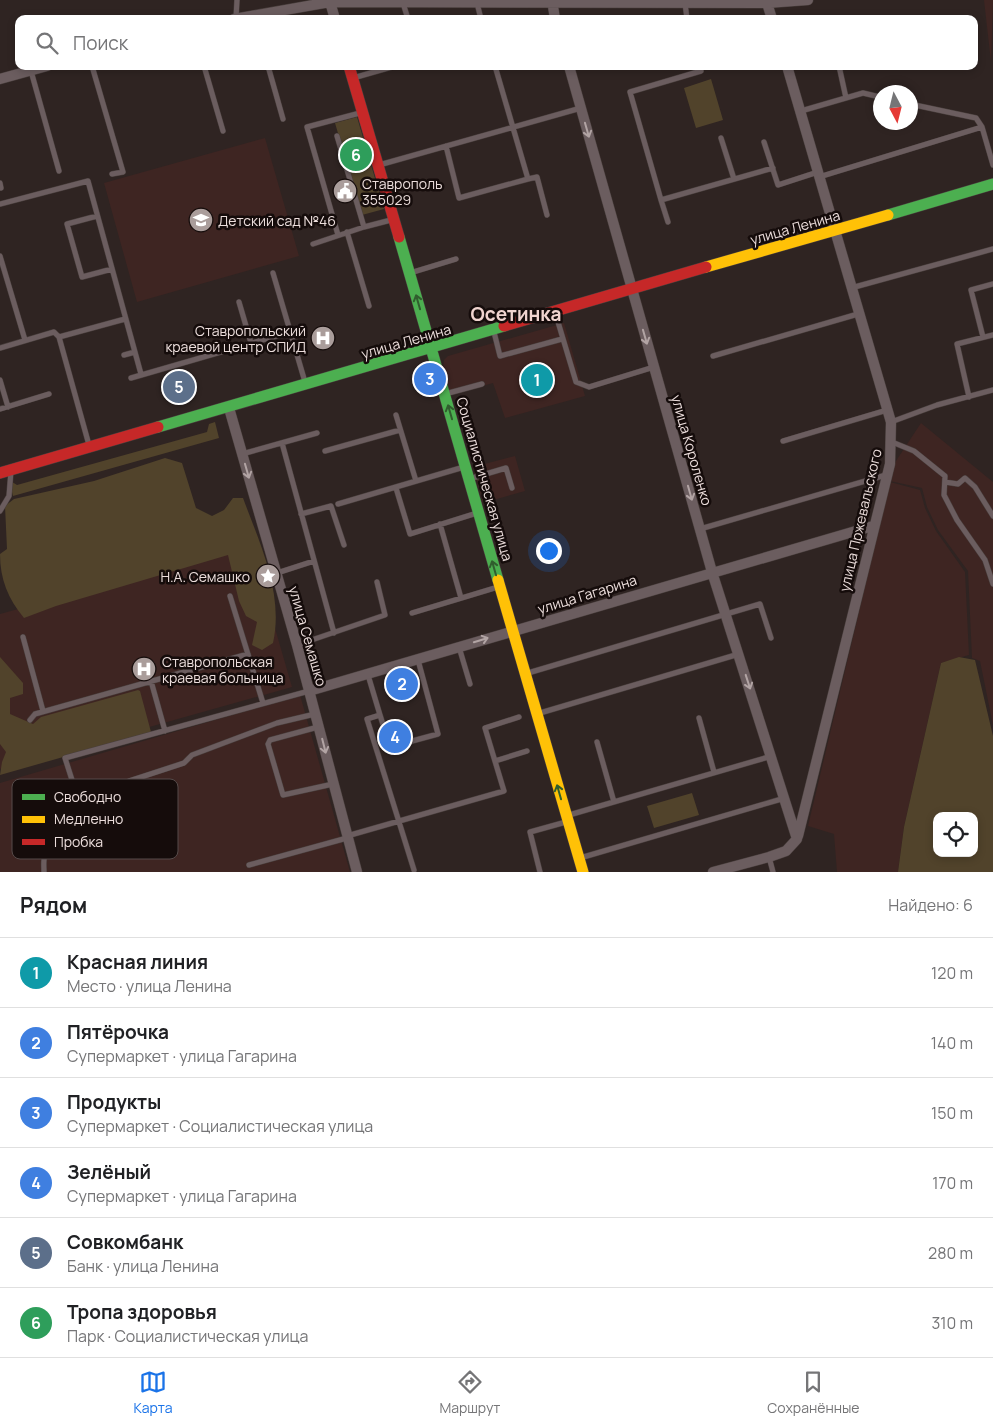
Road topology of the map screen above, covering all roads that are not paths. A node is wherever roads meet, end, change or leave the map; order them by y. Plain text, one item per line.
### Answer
1 (237, 0) edge
2 (808, 0) edge
3 (357, 1) edge
4 (416, 1) edge
5 (601, 1) edge
6 (663, 1) edge
7 (325, 2) edge
8 (403, 2) junction
9 (552, 2) edge
10 (685, 2) junction
11 (476, 3) junction
12 (766, 3) junction
13 (235, 15) edge
14 (263, 15) edge
15 (333, 15) edge
16 (407, 15) edge
17 (480, 15) edge
18 (554, 15) edge
19 (687, 15) edge
20 (770, 15) edge
21 (34, 70) edge
22 (93, 70) edge
23 (205, 70) edge
24 (269, 70) edge
25 (366, 70) edge
26 (496, 70) edge
27 (570, 70) edge
28 (701, 70) edge
29 (788, 70) edge
30 (840, 70) edge
31 (31, 71) junction
32 (351, 72) edge
33 (0, 79) edge
34 (873, 95) edge
35 (846, 98) junction
36 (918, 106) edge
37 (580, 108) junction
38 (801, 111) junction
39 (363, 112) junction
40 (283, 119) dead end
41 (513, 127) junction
42 (982, 127) junction
43 (222, 131) dead end
44 (337, 136) dead end
45 (721, 138) dead end
46 (764, 142) dead end
47 (446, 146) junction
48 (378, 165) junction
49 (993, 165) edge
50 (773, 168) junction
51 (59, 171) dead end
52 (112, 174) dead end
53 (819, 174) junction
54 (528, 179) junction
55 (734, 179) junction
56 (993, 184) edge
57 (662, 200) junction
58 (0, 204) edge
59 (547, 215) dead end
60 (97, 216) junction
61 (394, 219) junction
62 (668, 222) dead end
63 (364, 226) junction
64 (834, 231) junction
65 (347, 232) junction
66 (338, 236) junction
67 (314, 244) dead end
68 (993, 249) edge
69 (0, 256) edge
70 (456, 259) dead end
71 (112, 269) junction
72 (273, 273) dead end
73 (410, 273) junction
74 (993, 284) edge
75 (851, 288) junction
76 (631, 290) junction
77 (239, 302) dead end
78 (369, 306) dead end
79 (555, 312) junction
80 (858, 314) junction
81 (126, 319) junction
82 (493, 331) junction
83 (290, 332) junction
84 (993, 335) edge
85 (59, 338) junction
86 (983, 338) junction
87 (562, 339) junction
88 (25, 340) junction
89 (251, 343) junction
90 (0, 348) edge
91 (432, 349) junction
92 (135, 352) junction
93 (124, 356) dead end
94 (713, 356) dead end
95 (654, 367) junction
96 (141, 374) junction
97 (131, 378) dead end
98 (0, 380) edge
99 (482, 384) dead end
100 (306, 385) junction
101 (993, 390) edge
102 (49, 394) dead end
103 (445, 395) junction
104 (969, 396) junction
105 (8, 406) junction
106 (229, 408) junction
107 (0, 409) edge
108 (888, 410) junction
109 (396, 415) dead end
110 (891, 422) junction
111 (400, 430) junction
112 (317, 433) dead end
113 (783, 441) dead end
114 (892, 442) junction
115 (282, 443) junction
116 (89, 448) junction
117 (325, 451) dead end
118 (242, 454) junction
119 (465, 466) junction
120 (6, 472) edge
121 (887, 475) junction
122 (469, 479) junction
123 (416, 482) junction
124 (945, 482) junction
125 (396, 488) junction
126 (512, 488) dead end
127 (338, 504) dead end
128 (0, 511) edge
129 (478, 512) junction
130 (301, 514) junction
131 (993, 516) edge
132 (440, 524) junction
133 (873, 526) junction
134 (700, 529) junction
135 (344, 546) dead end
136 (314, 561) junction
137 (712, 572) junction
138 (276, 574) junction
139 (377, 582) dead end
140 (993, 584) edge
141 (500, 586) junction
142 (230, 596) dead end
143 (461, 598) junction
144 (412, 613) dead end
145 (726, 613) junction
146 (512, 631) junction
147 (334, 632) junction
148 (23, 637) dead end
149 (771, 638) dead end
150 (296, 645) junction
151 (459, 647) junction
152 (248, 654) junction
153 (739, 654) junction
154 (418, 660) junction
155 (525, 674) junction
156 (368, 675) junction
157 (151, 681) junction
158 (470, 684) dead end
159 (309, 691) junction
160 (263, 703) junction
161 (43, 712) junction
162 (315, 714) junction
163 (537, 714) junction
164 (380, 715) junction
165 (519, 718) dead end
166 (699, 718) dead end
167 (30, 720) dead end
168 (319, 727) junction
169 (165, 731) junction
170 (597, 742) dead end
171 (527, 751) dead end
172 (772, 756) junction
173 (495, 761) junction
174 (714, 772) junction
175 (72, 779) edge
176 (135, 779) edge
177 (333, 784) junction
178 (786, 797) junction
179 (614, 802) junction
180 (567, 818) junction
181 (399, 822) junction
182 (347, 837) junction
183 (797, 839) junction
184 (769, 858) junction
185 (44, 859) edge
186 (579, 859) junction
187 (249, 865) dead end
188 (414, 870) dead end
189 (44, 872) edge
190 (357, 872) edge
191 (540, 872) edge
192 (583, 872) edge
193 (712, 872) edge
194 (773, 872) edge

1 - 13 lane
2 - 12 street
3 - 7 street
3 - 8 street
4 - 8 street
4 - 11 street
5 - 6 street
5 - 9 street
6 - 10 street
7 - 14 street
7 - 15 street
8 - 16 lane
9 - 11 street
9 - 18 street
10 - 12 street
10 - 19 lane
11 - 17 lane
12 - 20 street
21 - 31 street
22 - 52 lane
23 - 43 lane
24 - 40 lane
25 - 32 lane
26 - 41 lane
27 - 37 street, улица Короленко
28 - 57 lane
29 - 38 street, улица Пржевальского
30 - 35 lane
31 - 33 street
31 - 51 lane
32 - 39 main road, Социалистическая улица
34 - 35 lane
35 - 38 lane
36 - 42 lane
37 - 41 lane
37 -> 76 street, улица Короленко
38 - 53 street, улица Пржевальского
39 - 48 main road, Социалистическая улица
39 - 66 lane
41 - 47 lane
41 - 54 lane
42 - 49 lane
42 - 53 lane
44 - 63 lane
45 - 55 lane
46 - 50 lane
47 - 48 lane
47 - 54 lane
48 - 61 main road, Социалистическая улица
50 - 53 lane
50 - 55 lane
53 - 64 street, улица Пржевальского
54 - 59 lane
55 - 57 lane
56 - 64 main road, улица Ленина
57 - 62 lane
58 - 60 lane
60 - 71 lane
60 - 71 lane
61 - 63 lane
61 - 73 main road, Социалистическая улица
63 - 65 lane
64 - 75 street, улица Пржевальского
64 - 76 main road, улица Ленина
65 - 66 lane
65 - 78 lane
66 - 67 lane
68 - 75 lane
69 - 88 lane
70 - 73 lane
71 - 81 lane
72 - 83 lane
91 -> 73 main road, Социалистическая улица
74 - 86 lane
75 - 80 street, улица Пржевальского
76 - 79 main road, улица Ленина
76 -> 95 street, улица Короленко
77 - 89 lane
79 - 82 main road, улица Ленина
79 - 87 lane
80 - 94 lane
80 - 108 street, улица Пржевальского
81 - 85 lane
81 - 92 lane
82 - 87 lane
82 - 91 main road, улица Ленина
83 - 89 lane
83 - 100 lane
84 - 86 lane
85 - 88 lane
85 - 116 lane
86 - 104 lane
87 - 95 lane
88 - 90 lane
89 - 96 lane
91 - 100 main road, улица Ленина
91 - 103 main road, Социалистическая улица
92 - 93 lane
92 - 96 lane
95 -> 134 street, улица Короленко
96 - 97 lane
98 - 105 lane
99 - 103 lane
100 - 106 main road, улица Ленина
101 - 104 lane
102 - 105 lane
119 -> 103 main road, Социалистическая улица
104 - 110 lane
105 - 107 lane
106 - 116 main road, улица Ленина
106 - 118 street, улица Семашко
108 - 110 street, улица Пржевальского
108 - 113 lane
109 - 111 lane
110 - 114 street, улица Пржевальского
111 - 117 lane
111 - 123 lane
112 - 115 lane
114 - 121 street, улица Пржевальского
114 - 124 lane
115 - 118 lane
115 - 130 lane
116 - 120 main road, улица Ленина
118 -> 138 street, улица Семашко
119 - 122 main road, Социалистическая улица
119 - 123 lane
120 - 128 lane
121 - 133 street, улица Пржевальского
121 - 134 lane
122 - 126 lane
122 - 129 main road, Социалистическая улица
123 - 125 lane
124 - 131 lane
124 - 140 lane
125 - 127 lane
125 - 132 lane
129 - 132 lane
141 -> 129 main road, Социалистическая улица
130 - 135 lane
130 - 136 lane
132 - 143 lane
133 - 137 street, улица Гагарина
133 - 183 street, улица Пржевальского
134 - 137 street, улица Короленко
136 - 138 lane
136 - 147 lane
137 - 145 street, улица Короленко
137 - 146 street, улица Гагарина
138 - 150 street, улица Семашко
139 - 147 lane
141 - 143 lane
141 - 146 main road, Социалистическая улица
142 - 152 lane
143 - 144 lane
145 - 149 lane
145 - 153 street, улица Короленко
145 - 155 lane
151 -> 146 street, улица Гагарина
146 - 155 main road, Социалистическая улица
147 - 150 lane
148 - 161 lane
150 - 159 street, улица Семашко
151 - 154 street, улица Гагарина
151 - 158 lane
152 - 157 lane
152 - 160 lane
153 - 163 lane
153 -> 172 street, улица Короленко
154 - 156 street, улица Гагарина
154 - 164 lane
155 - 163 main road, Социалистическая улица
156 - 159 street, улица Гагарина
156 - 164 lane
157 - 161 lane
157 - 169 lane
159 - 160 lane
159 - 162 street, улица Семашко
160 - 169 lane
161 - 167 lane
162 - 168 street, улица Семашко
162 - 176 lane
180 -> 163 main road, Социалистическая улица
164 - 181 lane
165 - 173 lane
166 - 174 lane
168 -> 177 street, улица Семашко
168 - 177 lane
169 - 175 lane
170 - 179 lane
171 - 173 lane
172 - 174 lane
172 - 178 street, улица Короленко
173 - 181 lane
174 - 179 lane
177 - 182 street, улица Семашко
178 - 183 street, улица Короленко
178 - 186 lane
179 - 180 lane
180 - 186 main road, Социалистическая улица
180 - 191 lane
181 - 182 lane
181 - 188 lane
182 - 187 lane
182 - 190 street, улица Семашко
183 - 184 street
184 - 193 street
184 - 194 lane
185 - 189 lane
186 - 192 main road, Социалистическая улица

